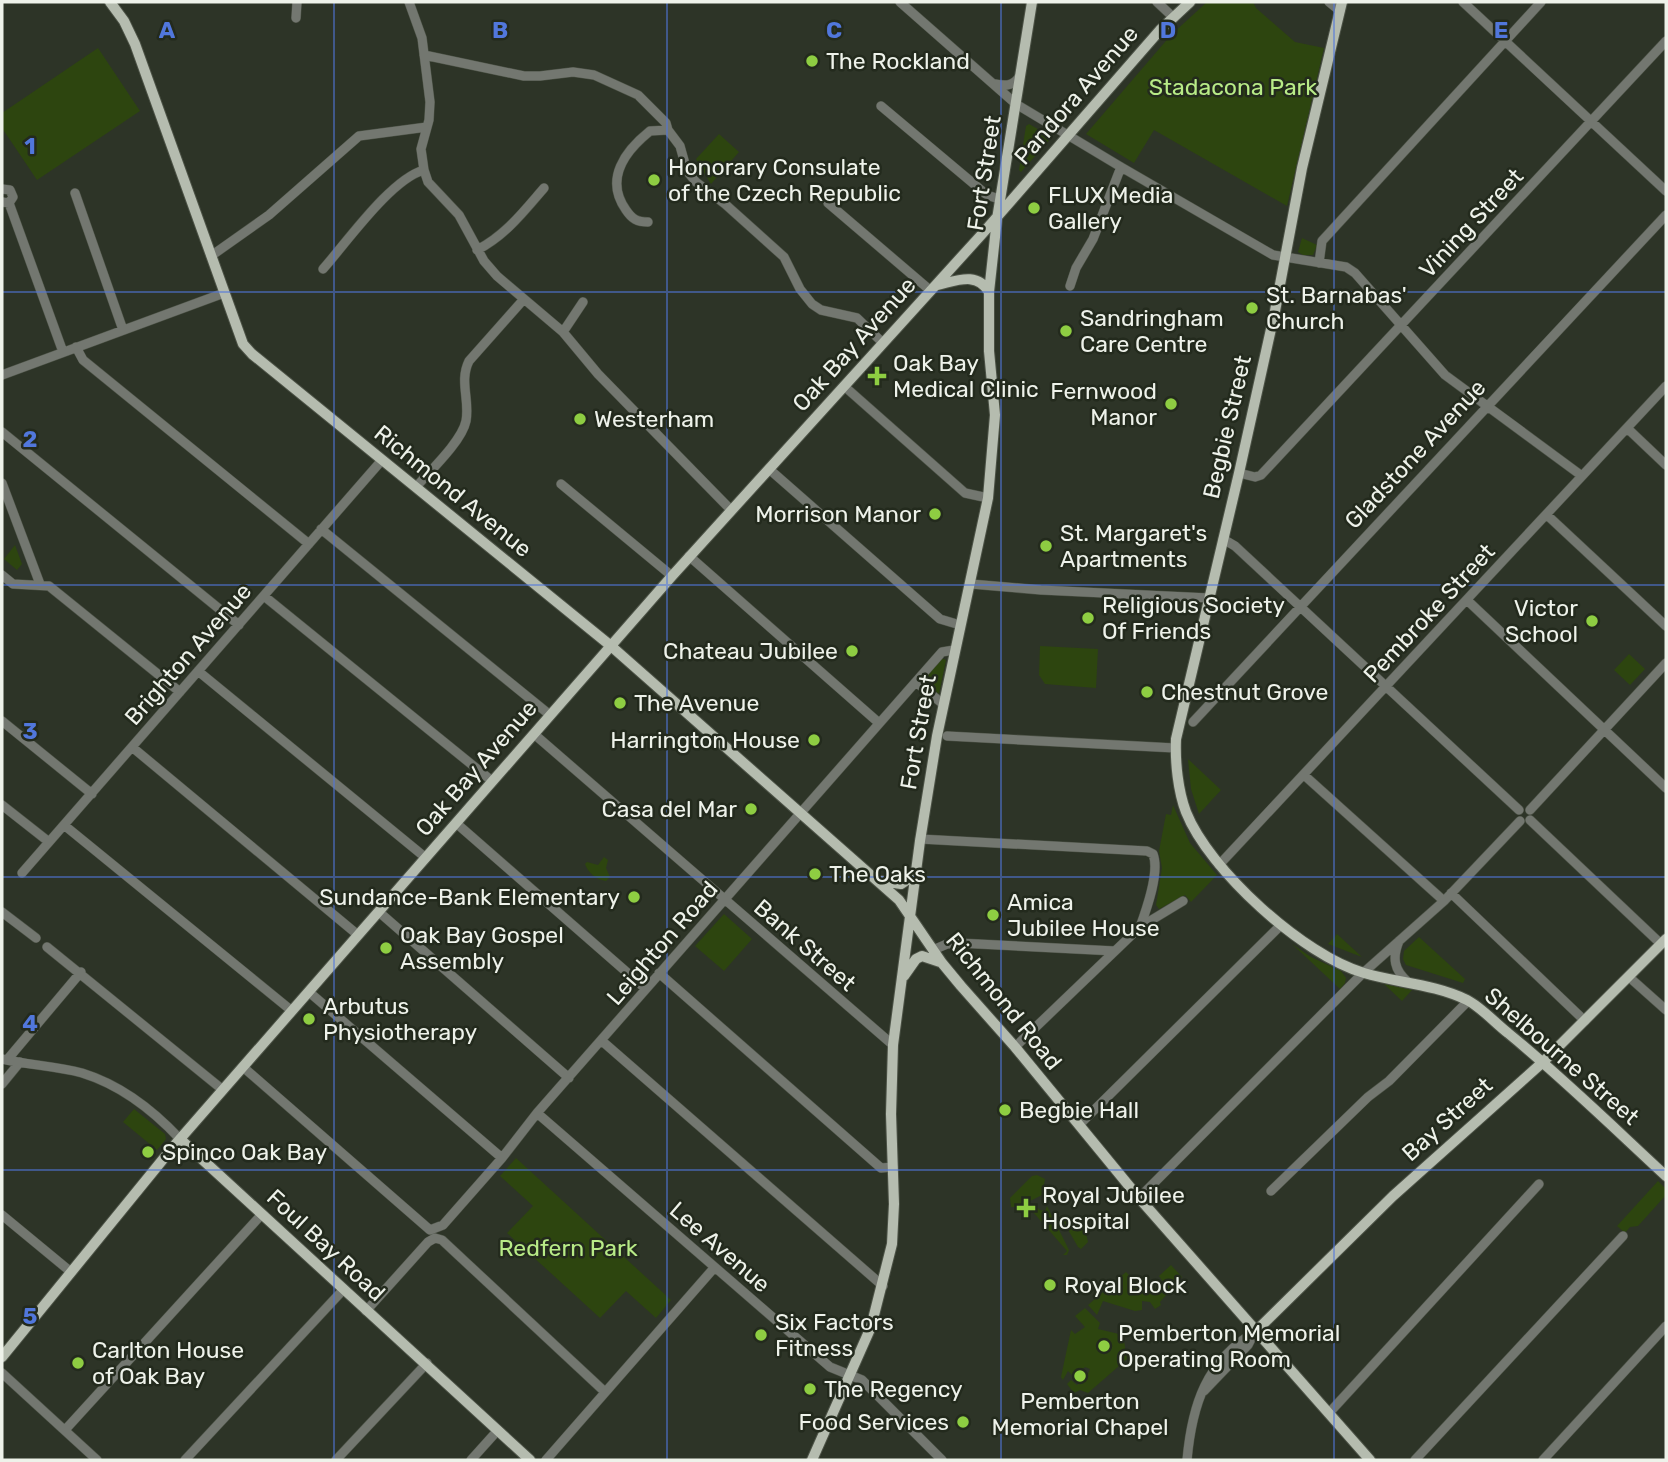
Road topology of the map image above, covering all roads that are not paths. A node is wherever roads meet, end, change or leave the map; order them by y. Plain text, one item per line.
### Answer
1 (110, 2) edge
2 (298, 2) edge
3 (409, 2) edge
4 (900, 2) edge
5 (1032, 2) edge
6 (1157, 2) edge
7 (1190, 2) edge
8 (1329, 2) edge
9 (1463, 2) edge
10 (1541, 2) edge
11 (1341, 6) edge
12 (1174, 17) junction
13 (296, 18) dead end
14 (1504, 41) junction
15 (1666, 41) edge
16 (424, 55) junction
17 (1019, 77) junction
18 (995, 85) junction
19 (1016, 104) junction
20 (881, 106) dead end
21 (1591, 121) junction
22 (427, 127) junction
23 (668, 130) junction
24 (1070, 135) junction
25 (1121, 167) junction
26 (424, 170) junction
27 (544, 188) dead end
28 (2, 190) edge
29 (1666, 191) edge
30 (75, 193) dead end
31 (999, 200) junction
32 (5, 202) edge
33 (828, 203) dead end
34 (1666, 215) edge
35 (996, 219) junction
36 (648, 222) dead end
37 (477, 250) junction
38 (211, 256) junction
39 (1285, 257) junction
40 (1319, 263) junction
41 (323, 269) dead end
42 (1070, 285) dead end
43 (934, 288) junction
44 (989, 292) junction
45 (224, 293) junction
46 (524, 299) junction
47 (583, 302) dead end
48 (1402, 325) junction
49 (122, 330) junction
50 (564, 332) junction
51 (883, 343) junction
52 (76, 347) junction
53 (63, 352) junction
54 (2, 375) edge
55 (844, 386) junction
56 (1666, 386) edge
57 (1486, 406) junction
58 (1627, 428) junction
59 (2, 432) edge
60 (382, 460) junction
61 (1666, 465) edge
62 (769, 469) junction
63 (1239, 473) junction
64 (1582, 475) junction
65 (2, 482) edge
66 (561, 484) dead end
67 (416, 487) junction
68 (988, 498) junction
69 (731, 510) junction
70 (1547, 515) junction
71 (321, 529) junction
72 (1223, 539) junction
73 (309, 544) junction
74 (689, 556) junction
75 (2, 575) edge
76 (672, 576) junction
77 (40, 584) junction
78 (971, 584) junction
79 (264, 596) junction
80 (1209, 598) junction
81 (1468, 601) junction
82 (1300, 606) junction
83 (239, 625) junction
84 (960, 625) junction
85 (1666, 626) edge
86 (611, 646) junction
87 (954, 650) junction
88 (1666, 663) edge
89 (198, 671) junction
90 (916, 682) junction
91 (1387, 687) junction
92 (180, 692) junction
93 (943, 704) junction
94 (550, 715) junction
95 (2, 721) edge
96 (1193, 722) dead end
97 (879, 723) junction
98 (1604, 729) junction
99 (534, 734) junction
100 (947, 736) dead end
101 (132, 747) junction
102 (1175, 748) junction
103 (1304, 775) junction
104 (1179, 780) joint
105 (492, 782) junction
106 (1666, 788) edge
107 (92, 794) junction
108 (2, 805) edge
109 (801, 812) junction
110 (1527, 817) junction
111 (456, 822) junction
112 (64, 825) junction
113 (920, 839) junction
114 (50, 842) junction
115 (426, 858) junction
116 (1219, 865) junction
117 (22, 873) dead end
118 (916, 874) junction
119 (879, 880) junction
120 (1451, 893) junction
121 (724, 900) junction
122 (1183, 901) dead end
123 (1444, 901) junction
124 (2, 912) edge
125 (379, 912) junction
126 (911, 915) junction
127 (1281, 925) junction
128 (1140, 927) junction
129 (358, 935) junction
130 (36, 938) dead end
131 (1400, 940) junction
132 (1664, 941) edge
133 (47, 947) dead end
134 (933, 950) junction
135 (1115, 951) junction
136 (942, 963) junction
137 (81, 972) junction
138 (659, 973) junction
139 (1363, 973) junction
140 (1629, 976) junction
141 (901, 982) junction
142 (1408, 982) junction
143 (646, 989) junction
144 (309, 992) junction
145 (1468, 1000) junction
146 (1666, 1010) edge
147 (292, 1011) junction
148 (1585, 1021) junction
149 (602, 1041) junction
150 (893, 1045) junction
151 (1015, 1048) junction
152 (4, 1060) edge
153 (20, 1062) junction
154 (1544, 1062) junction
155 (243, 1067) junction
156 (569, 1078) junction
157 (2, 1084) edge
158 (223, 1090) junction
159 (537, 1113) junction
160 (1079, 1125) junction
161 (180, 1139) junction
162 (502, 1158) junction
163 (892, 1167) junction
164 (1666, 1176) edge
165 (1539, 1184) dead end
166 (1271, 1191) dead end
167 (1139, 1198) junction
168 (262, 1214) junction
169 (2, 1215) edge
170 (436, 1234) junction
171 (1623, 1236) dead end
172 (714, 1268) junction
173 (71, 1272) junction
174 (883, 1286) junction
175 (343, 1290) junction
176 (366, 1311) junction
177 (1666, 1326) edge
178 (1256, 1331) junction
179 (2, 1357) edge
180 (427, 1363) junction
181 (2, 1373) edge
182 (851, 1376) junction
183 (605, 1392) junction
184 (1329, 1413) junction
185 (65, 1430) junction
186 (498, 1430) junction
187 (97, 1460) edge
188 (185, 1460) edge
189 (336, 1460) edge
190 (471, 1460) edge
191 (530, 1460) edge
192 (546, 1460) edge
193 (812, 1460) edge
194 (942, 1460) edge
195 (1187, 1460) edge
196 (1370, 1460) edge
197 (1415, 1460) edge
198 (1543, 1460) edge

1 - 38 main road, Richmond Avenue
2 - 13 street
3 - 16 street
4 - 18 street
5 - 17 main road, Fort Street
6 - 12 street
7 - 12 main road, Pandora Avenue
8 - 11 street
9 - 14 street
10 - 14 street
11 - 39 main road, Begbie Street
12 - 24 main road, Pandora Avenue
14 - 21 street
14 - 40 street
15 - 21 street, Vining Street
16 - 22 street
16 - 23 street
17 - 18 street
17 - 19 main road, Fort Street
18 - 19 street
19 - 24 street
19 - 31 main road, Fort Street
20 - 31 street
21 - 29 street
21 - 48 street, Vining Street
22 - 26 street
22 - 38 street
23 - 36 street
23 - 51 street
24 - 25 street
24 - 35 main road, Pandora Avenue
25 - 39 street
25 - 42 street
26 - 37 street
26 - 41 street
27 - 37 street
28 - 32 street
30 - 49 street
31 - 35 main road, Fort Street
32 - 53 street
33 - 43 street
34 - 57 street, Gladstone Avenue
35 - 43 main road, Oak Bay Avenue
35 - 44 main road, Fort Street
37 - 46 street
38 - 45 main road, Richmond Avenue
39 - 40 street
39 - 63 main road, Begbie Street
40 - 48 street
43 - 44 main road
43 - 51 main road, Oak Bay Avenue
44 - 68 main road, Fort Street
45 - 49 street
45 - 60 main road, Richmond Avenue
46 - 50 street
46 - 67 street
47 - 50 street
48 - 57 street
48 - 63 street, Vining Street
49 - 52 street
50 - 69 street
51 - 55 main road, Oak Bay Avenue
52 - 53 street
52 - 73 street
53 - 54 street
55 - 62 main road, Oak Bay Avenue
55 - 68 street
56 - 58 street, Pembroke Street
57 - 64 street
57 - 82 street, Gladstone Avenue
58 - 61 street
58 - 64 street, Pembroke Street
59 - 83 street
60 - 67 main road, Richmond Avenue
60 - 71 street, Brighton Avenue
62 - 69 main road, Oak Bay Avenue
62 - 84 street
63 - 72 main road, Begbie Street
64 - 70 street, Pembroke Street
65 - 77 street
66 - 76 street
67 - 86 main road, Richmond Avenue
68 - 78 main road, Fort Street
69 - 74 main road, Oak Bay Avenue
70 - 81 street, Pembroke Street
70 - 85 street
71 - 73 street, Brighton Avenue
71 - 94 street
72 - 80 main road, Begbie Street
72 - 82 street
73 - 79 street, Brighton Avenue
74 - 76 main road, Oak Bay Avenue
74 - 97 street
75 - 77 street
76 - 86 main road, Oak Bay Avenue
77 - 92 street
78 - 80 street
78 - 84 main road, Fort Street
79 - 83 street, Brighton Avenue
79 - 105 street
80 - 102 main road, Begbie Street
81 - 91 street, Pembroke Street
81 - 98 street
82 - 91 street
82 - 96 street, Gladstone Avenue
83 - 89 street, Brighton Avenue
84 - 87 main road, Fort Street
86 - 94 main road, Oak Bay Avenue
86 - 109 main road, Richmond Avenue
87 - 90 street, Leighton Road
87 - 93 main road, Fort Street
88 - 98 street
89 - 92 street, Brighton Avenue
89 - 115 street
90 - 93 street
90 - 97 street, Leighton Road
91 - 103 street, Pembroke Street
91 - 110 street
92 - 101 street, Brighton Avenue
93 - 113 main road, Fort Street
94 - 99 main road, Oak Bay Avenue
95 - 107 street
97 - 109 street, Leighton Road
98 - 106 street
98 - 110 street
99 - 105 main road, Oak Bay Avenue
99 - 121 street, Bank Street
100 - 102 street
101 - 107 street, Brighton Avenue
101 - 129 street
102 - 104 main road, Begbie Street
103 - 116 street, Pembroke Street
103 - 123 street
104 - 116 main road, Shelbourne Street
105 - 111 main road, Oak Bay Avenue
107 - 112 street, Brighton Avenue
108 - 114 street
109 - 119 main road, Richmond Avenue
109 - 121 street, Leighton Road
110 - 120 street
110 - 132 street
111 - 115 main road, Oak Bay Avenue
111 - 143 street
112 - 114 street, Brighton Avenue
112 - 147 street
113 - 118 main road, Fort Street
113 - 128 street
114 - 117 street, Brighton Avenue
115 - 125 main road, Oak Bay Avenue
116 - 127 main road, Shelbourne Street
118 - 119 main road
118 - 126 main road, Fort Street
119 - 126 main road, Richmond Avenue
120 - 123 street
120 - 148 street
121 - 138 street, Leighton Road
121 - 150 street, Bank Street
122 - 128 street
123 - 131 street
124 - 130 street
125 - 129 main road, Oak Bay Avenue
125 - 156 street
126 - 134 main road, Richmond Road
126 - 141 main road, Fort Street
127 - 139 main road, Shelbourne Street
127 - 160 street
128 - 135 street
129 - 144 main road, Oak Bay Avenue
131 - 139 street
131 - 142 street
132 - 140 main road, Bay Street
133 - 137 street
134 - 135 street
134 - 136 main road, Richmond Road
135 - 151 street
136 - 141 main road
136 - 151 main road, Richmond Road
137 - 152 street
137 - 158 street
138 - 143 street, Leighton Road
138 - 163 street
139 - 142 main road, Shelbourne Street
139 - 167 street
140 - 146 street
140 - 148 main road, Bay Street
141 - 150 main road, Fort Street
142 - 145 main road, Shelbourne Street
143 - 149 street, Leighton Road
144 - 147 main road, Oak Bay Avenue
144 - 162 street
145 - 154 main road, Shelbourne Street
145 - 166 street
147 - 155 main road, Oak Bay Avenue
148 - 154 main road, Bay Street
149 - 156 street, Leighton Road
149 - 174 street
150 - 163 main road, Fort Street
151 - 160 main road, Richmond Road
152 - 153 street, Foul Bay Road
153 - 157 street
153 - 161 street, Foul Bay Road
154 - 164 main road, Shelbourne Street
154 - 178 main road, Bay Street
155 - 158 main road, Oak Bay Avenue
155 - 170 street
156 - 159 street, Leighton Road
158 - 161 main road, Oak Bay Avenue
159 - 162 street, Leighton Road
159 - 172 street, Lee Avenue
160 - 167 main road, Richmond Road
161 - 168 main road, Foul Bay Road
161 - 173 main road, Oak Bay Avenue
162 - 170 street, Leighton Road
163 - 174 main road, Fort Street
165 - 184 street
167 - 178 main road, Richmond Road
168 - 175 main road, Foul Bay Road
168 - 185 street
169 - 173 street
170 - 176 street, Leighton Road
170 - 183 street
171 - 197 street
172 - 182 street, Lee Avenue
172 - 183 street
173 - 179 main road, Oak Bay Avenue
174 - 182 main road, Fort Street
175 - 176 main road, Foul Bay Road
175 - 188 street
176 - 180 main road, Foul Bay Road
177 - 198 street
178 - 184 main road, Richmond Road
178 - 195 street, Bay Street
180 - 186 main road, Foul Bay Road
180 - 189 street
181 - 185 street
182 - 193 main road, Fort Street
182 - 194 street, Lee Avenue
183 - 192 street
184 - 196 main road, Richmond Road
185 - 187 street
186 - 190 street
186 - 191 main road, Foul Bay Road

